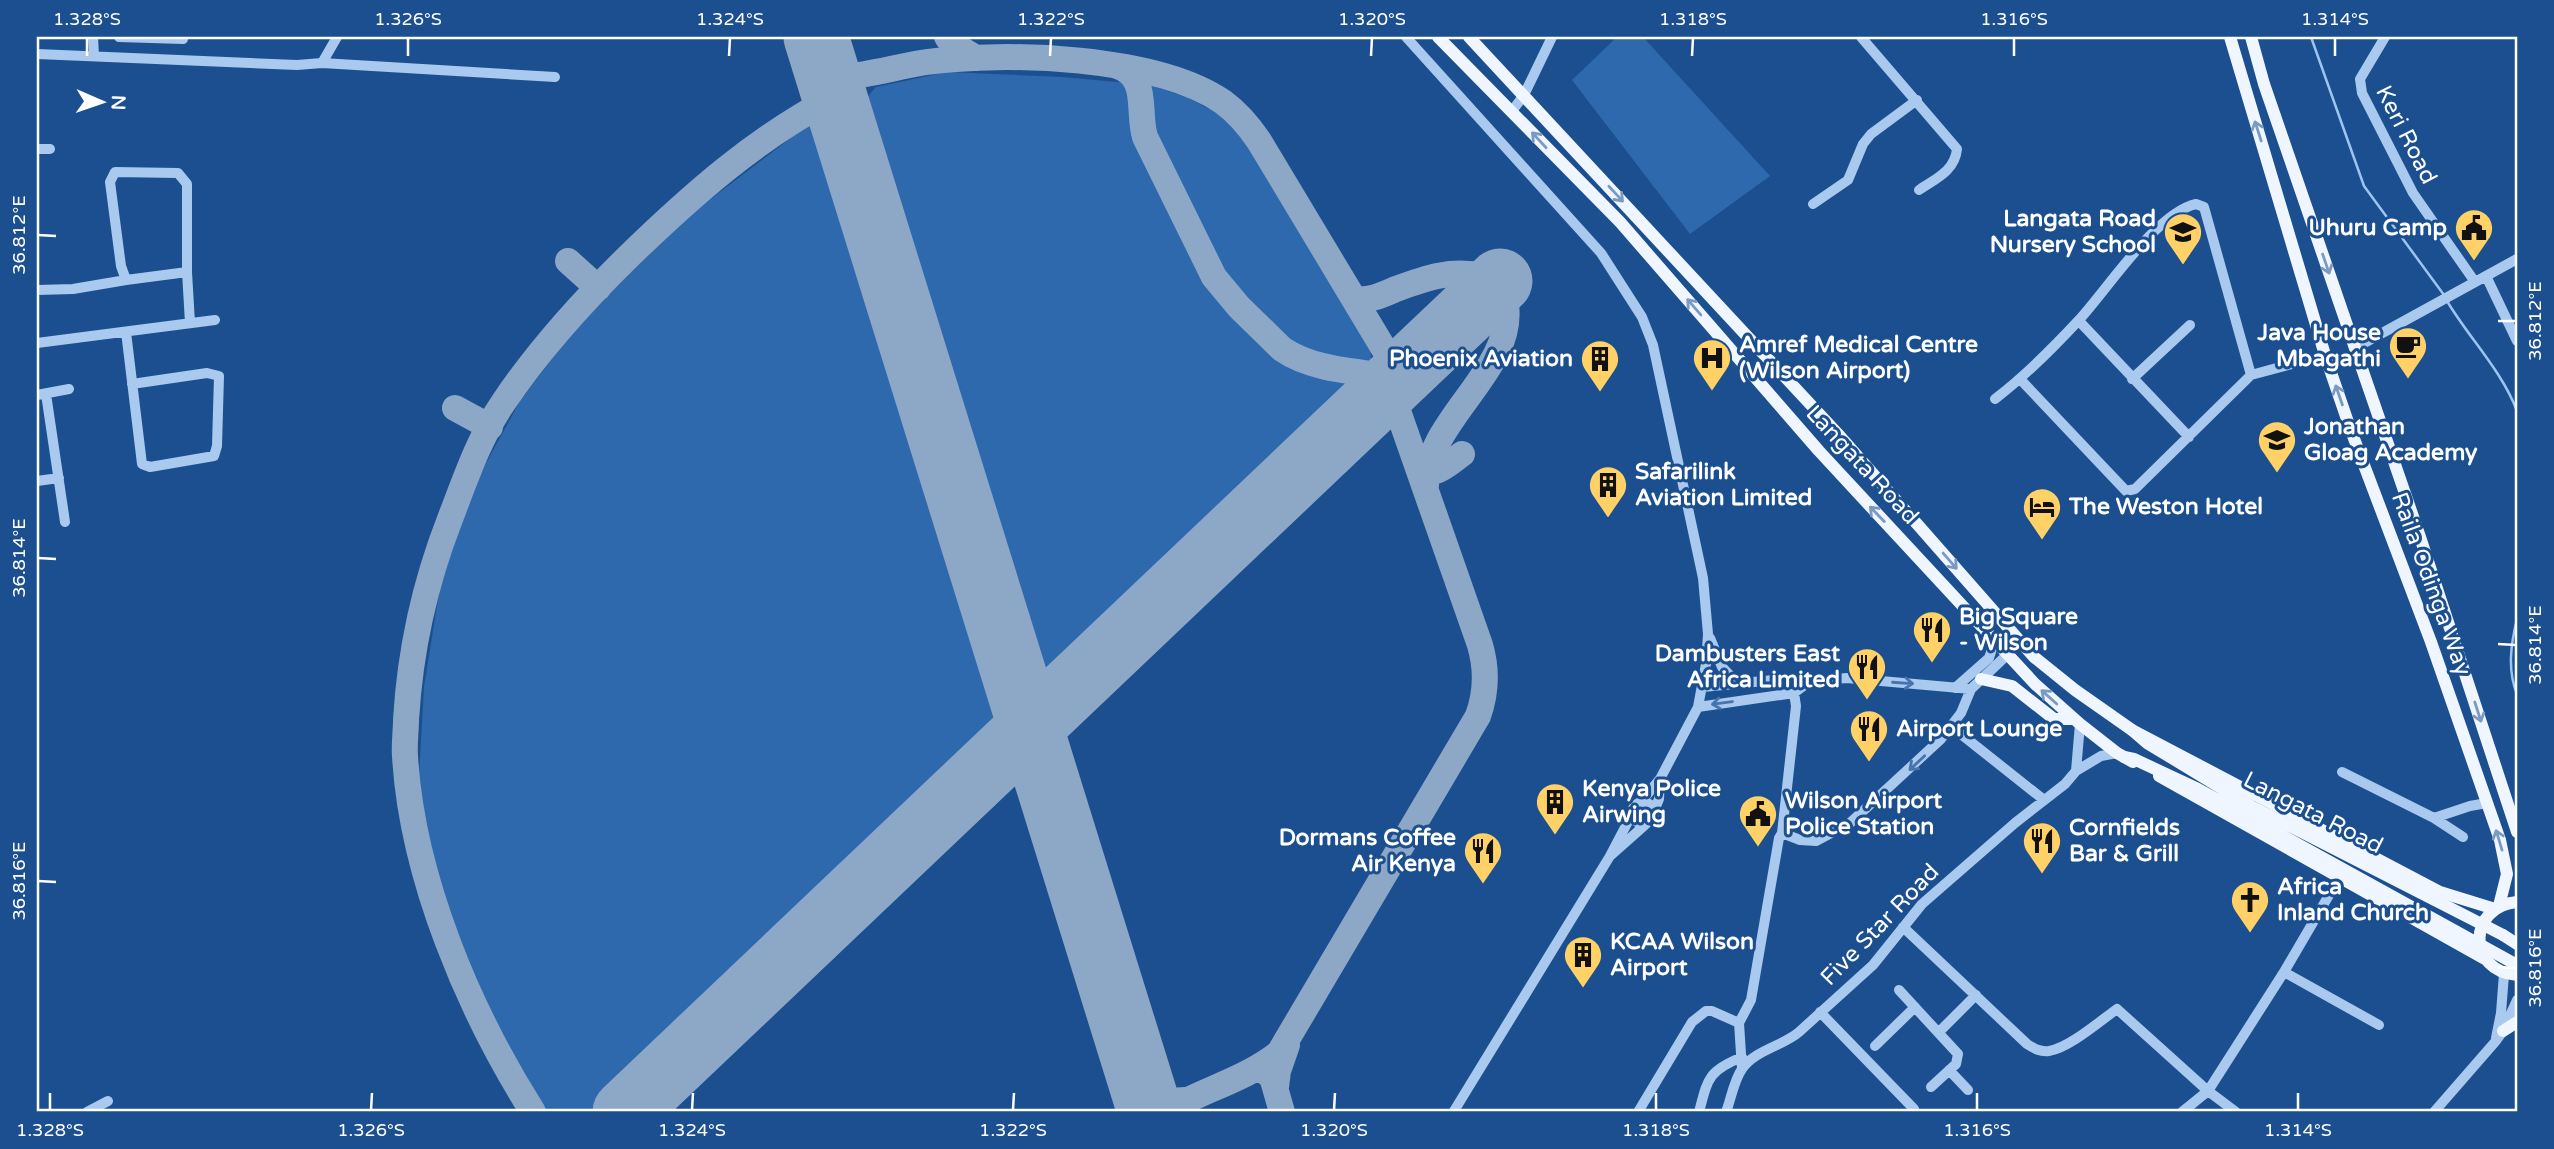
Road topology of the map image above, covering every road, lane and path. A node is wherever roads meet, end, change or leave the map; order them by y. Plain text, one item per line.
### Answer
1 (93, 37) edge
2 (119, 37) edge
3 (337, 37) edge
4 (1406, 37) edge
5 (1438, 37) edge
6 (1469, 37) edge
7 (1552, 37) edge
8 (1861, 37) edge
9 (2230, 37) edge
10 (2251, 37) edge
11 (2385, 37) edge
12 (183, 39) dead end
13 (37, 54) edge
14 (94, 56) junction
15 (322, 63) junction
16 (555, 76) dead end
17 (1524, 95) junction
18 (1917, 100) junction
19 (1512, 111) junction
20 (37, 149) edge
21 (50, 149) dead end
22 (2292, 166) junction
23 (2272, 174) junction
24 (1919, 190) dead end
25 (1813, 204) dead end
26 (2517, 259) edge
27 (187, 272) junction
28 (2486, 276) junction
29 (126, 280) junction
30 (2475, 282) junction
31 (37, 290) edge
32 (215, 320) dead end
33 (2079, 321) junction
34 (190, 323) junction
35 (2190, 325) dead end
36 (126, 332) junction
37 (2517, 341) edge
38 (37, 343) edge
39 (2355, 348) junction
40 (2325, 355) junction
41 (1784, 375) junction
42 (2251, 375) junction
43 (2020, 379) junction
44 (2132, 379) junction
45 (132, 384) junction
46 (69, 388) dead end
47 (1766, 391) junction
48 (41, 394) edge
49 (1995, 399) dead end
50 (1838, 434) junction
51 (2189, 437) junction
52 (1819, 451) junction
53 (59, 478) junction
54 (37, 481) edge
55 (65, 522) dead end
56 (2420, 537) junction
57 (2396, 546) junction
58 (1708, 634) junction
59 (1991, 636) junction
60 (2007, 655) junction
61 (1784, 679) junction
62 (1981, 679) junction
63 (1810, 681) junction
64 (1738, 684) junction
65 (1703, 687) junction
66 (1955, 688) junction
67 (1971, 690) junction
68 (1794, 693) junction
69 (1698, 707) junction
70 (2077, 722) junction
71 (1952, 727) junction
72 (2132, 730) junction
73 (2121, 755) junction
74 (2076, 771) junction
75 (2342, 772) dead end
76 (1660, 779) junction
77 (2044, 800) junction
78 (1640, 803) junction
79 (2487, 803) junction
80 (1654, 811) junction
81 (1632, 814) junction
82 (2434, 818) junction
83 (1644, 825) junction
84 (2517, 832) edge
85 (1782, 833) junction
86 (2463, 837) dead end
87 (1610, 856) junction
88 (2339, 878) junction
89 (2517, 902) edge
90 (2497, 908) junction
91 (1903, 927) junction
92 (2517, 944) edge
93 (2485, 959) junction
94 (2517, 965) edge
95 (2284, 972) junction
96 (2510, 975) edge
97 (1899, 990) dead end
98 (1976, 995) junction
99 (2517, 1000) edge
100 (1915, 1007) junction
101 (1820, 1012) junction
102 (2517, 1022) edge
103 (1739, 1023) junction
104 (2379, 1024) dead end
105 (2503, 1031) junction
106 (1939, 1032) junction
107 (2495, 1042) junction
108 (1875, 1046) dead end
109 (1742, 1057) junction
110 (1742, 1069) junction
111 (1949, 1070) junction
112 (1931, 1087) dead end
113 (1968, 1090) dead end
114 (2208, 1091) junction
115 (108, 1101) dead end
116 (1454, 1111) edge
117 (87, 1112) edge
118 (1638, 1112) edge
119 (1699, 1112) edge
120 (1726, 1112) edge
121 (1913, 1112) edge
122 (2182, 1112) edge
123 (2236, 1112) edge
124 (2434, 1112) edge

1 - 14 street
2 - 12 street
3 - 15 street
4 - 58 street
5 - 19 main road, Langata Road
6 - 17 main road, Langata Road
7 - 17 street
8 - 18 street
23 -> 9 main road, Raila Odinga Way
10 - 22 main road, Raila Odinga Way
11 - 30 street, Keri Road
13 - 14 street
14 - 15 street
15 - 16 street
17 - 19 street
17 -> 41 main road, Langata Road
18 - 24 street
18 - 25 street
47 -> 19 main road, Langata Road
20 - 21 street
22 - 23 main road
22 -> 39 main road, Raila Odinga Way
23 - 40 main road, Raila Odinga Way
26 - 28 street
27 - 29 street
27 - 29 street
27 - 34 street
28 - 30 street
28 - 37 street
29 - 31 street
30 - 39 street
32 - 34 street
33 - 42 street
33 - 43 street
33 - 44 street
34 - 36 street
35 - 44 street
36 - 38 street
36 - 45 street
39 - 56 main road, Raila Odinga Way
40 - 42 street
57 -> 40 main road, Raila Odinga Way
41 - 47 main road
41 - 50 main road, Langata Road
42 - 51 street
43 - 49 street
43 - 51 street
44 - 51 street
45 - 45 street
46 - 48 street
47 - 52 main road, Langata Road
48 - 53 street
50 - 52 main road
50 -> 72 main road, Langata Road
59 -> 52 main road, Langata Road
53 - 54 street
53 - 55 street
56 - 57 main road
56 -> 84 main road, Raila Odinga Way
57 - 79 main road, Raila Odinga Way
58 - 64 street
58 - 65 street
59 - 60 main road, Langata Road
59 - 66 street
60 - 62 street
70 -> 60 main road, Langata Road
61 - 63 street
61 - 64 street
61 - 68 street
62 - 67 street
62 - 70 main road
63 -> 66 street
63 - 68 street
64 - 65 street
65 - 69 street
66 - 67 street
67 - 71 street
68 -> 69 street
68 - 85 street
69 - 76 street
70 - 73 main road, Langata Road
70 - 74 street
71 - 77 street
71 -> 85 street
72 - 90 main road, Langata Road
72 - 92 main road, Langata Road, bridge
73 - 74 street, Five Star Road
73 - 88 main road, Langata Road
73 - 94 main road, Langata Road, bridge
74 - 77 street, Five Star Road
75 - 82 street
76 - 78 street
76 - 80 street
77 - 91 street, Five Star Road
78 - 80 street
78 - 81 street
79 - 82 street
90 -> 79 main road, Raila Odinga Way
80 - 83 street
81 - 83 street
81 - 87 street
82 - 86 street
83 - 87 street
85 - 103 street
87 - 116 street
88 - 93 main road, Langata Road
88 - 95 street
89 - 90 main road
90 - 93 main road, Raila Odinga Way
91 - 98 street
91 - 101 street, Five Star Road
93 - 96 main road, Langata Road
95 - 104 street
95 - 114 street
96 - 107 street
97 - 100 street
98 - 106 street
98 - 114 street
99 - 105 street
100 - 106 street
100 - 108 street
101 - 110 street, Five Star Road
101 - 121 street
102 - 105 main road
103 - 109 street
103 - 118 street
105 - 107 street
106 - 111 street
107 - 124 street
109 - 110 street
109 - 119 street
110 - 120 street
111 - 112 street
111 - 113 street
114 - 122 street
114 - 123 street
115 - 117 street

